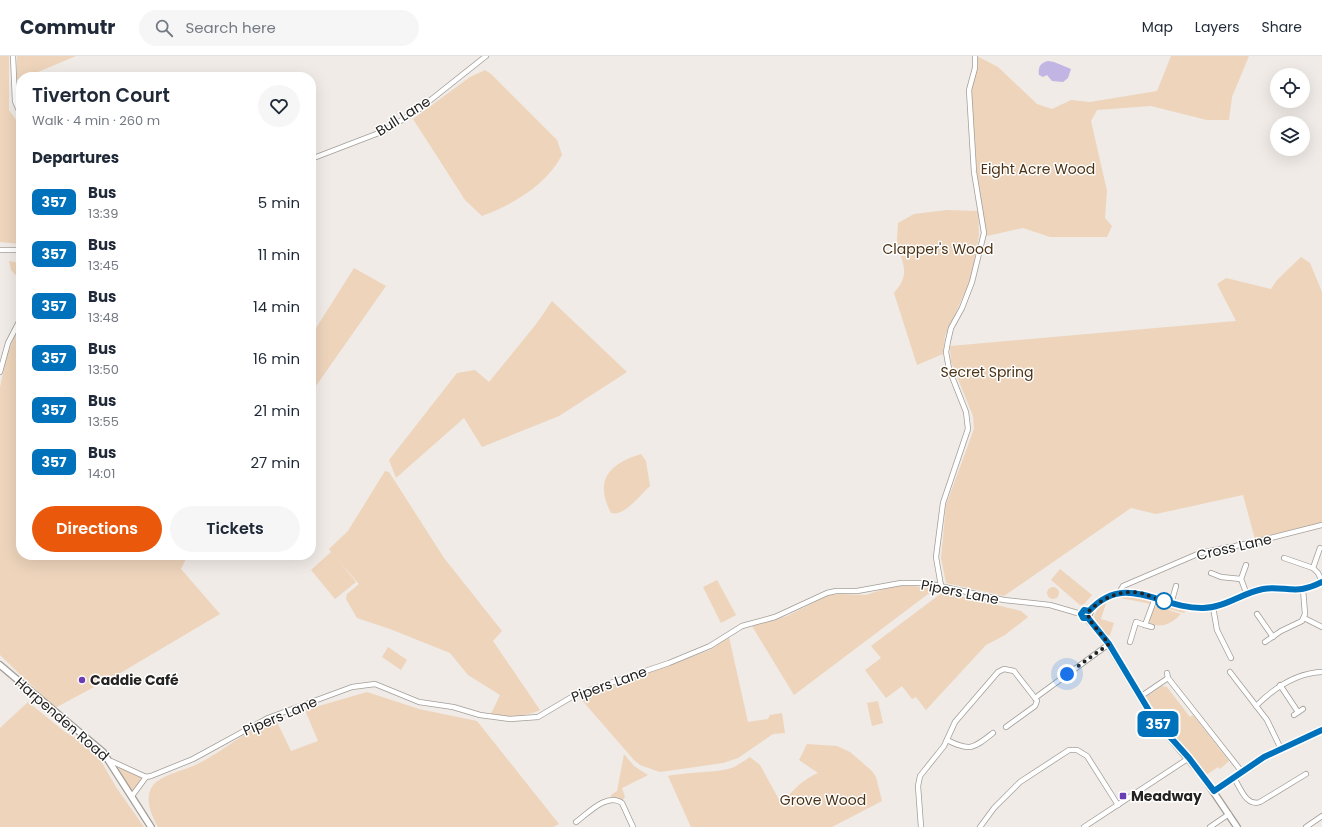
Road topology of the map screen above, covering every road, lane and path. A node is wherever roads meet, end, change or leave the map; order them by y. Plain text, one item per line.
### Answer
1 (13, 56) edge
2 (486, 56) edge
3 (975, 56) edge
4 (16, 103) edge
5 (316, 157) edge
6 (0, 250) edge
7 (16, 250) edge
8 (16, 328) edge
9 (0, 372) edge
10 (1322, 525) edge
11 (1320, 548) dead end
12 (1284, 558) dead end
13 (1246, 565) dead end
14 (1313, 568) junction
15 (1211, 573) dead end
16 (1241, 579) junction
17 (1322, 581) edge
18 (941, 586) junction
19 (1176, 586) dead end
20 (1304, 589) junction
21 (1119, 593) junction
22 (1247, 594) junction
23 (1155, 598) junction
24 (1171, 604) junction
25 (1213, 607) junction
26 (1089, 611) junction
27 (1081, 614) junction
28 (1257, 614) dead end
29 (1088, 618) junction
30 (1304, 618) junction
31 (1145, 625) junction
32 (1152, 627) dead end
33 (1322, 627) edge
34 (1273, 637) junction
35 (1130, 642) dead end
36 (1265, 642) dead end
37 (1109, 644) junction
38 (1231, 658) dead end
39 (0, 665) edge
40 (1230, 672) dead end
41 (1322, 672) edge
42 (1280, 685) junction
43 (1140, 697) junction
44 (1034, 698) junction
45 (1256, 706) junction
46 (1303, 709) dead end
47 (1006, 727) dead end
48 (1322, 730) edge
49 (992, 733) dead end
50 (947, 740) junction
51 (1281, 749) junction
52 (1189, 758) junction
53 (111, 760) junction
54 (1242, 772) junction
55 (1306, 774) dead end
56 (146, 777) junction
57 (1234, 778) junction
58 (1214, 791) junction
59 (132, 796) junction
60 (1118, 805) junction
61 (1229, 814) junction
62 (1322, 816) edge
63 (576, 822) dead end
64 (151, 827) edge
65 (633, 827) edge
66 (921, 827) edge
67 (980, 827) edge
68 (1084, 827) edge
69 (1210, 827) edge
70 (1237, 827) edge
71 (1306, 827) edge

1 - 4 street
2 - 5 street, Bull Lane
3 - 18 street
6 - 7 street
8 - 9 street
10 - 21 street, Cross Lane
11 - 14 street
12 - 14 street
13 - 16 street
14 - 17 street
15 - 16 street
16 - 22 street
17 - 20 street
18 - 27 street, Pipers Lane
18 - 56 street, Pipers Lane
19 - 24 street
20 - 22 street
20 - 30 street
21 - 23 street
21 - 26 street, Cross Lane
22 - 25 street
23 - 24 street
23 - 31 street
24 - 25 street
25 - 38 street
26 - 27 street
26 - 29 street
27 - 29 street
28 - 34 street
29 - 37 street
30 - 33 street
30 - 34 street
31 - 32 street
31 - 35 street
34 - 36 street
37 - 43 street
37 - 44 street
39 - 53 street, Harpenden Road
40 - 45 street
41 - 42 street
42 - 45 street
42 - 46 street
43 - 52 street
43 - 54 street
44 - 47 street
44 - 50 street
45 - 51 street
48 - 51 street
49 - 50 street
50 - 66 street
51 - 54 street
52 - 58 street
52 - 60 street
53 - 56 street
53 - 59 street, Harpenden Road
54 - 57 street
55 - 57 street
56 - 59 street
57 - 58 street
58 - 61 street
59 - 64 street, Harpenden Road
60 - 67 street
60 - 68 street
61 - 69 street
61 - 70 street
62 - 71 street
63 - 65 street

